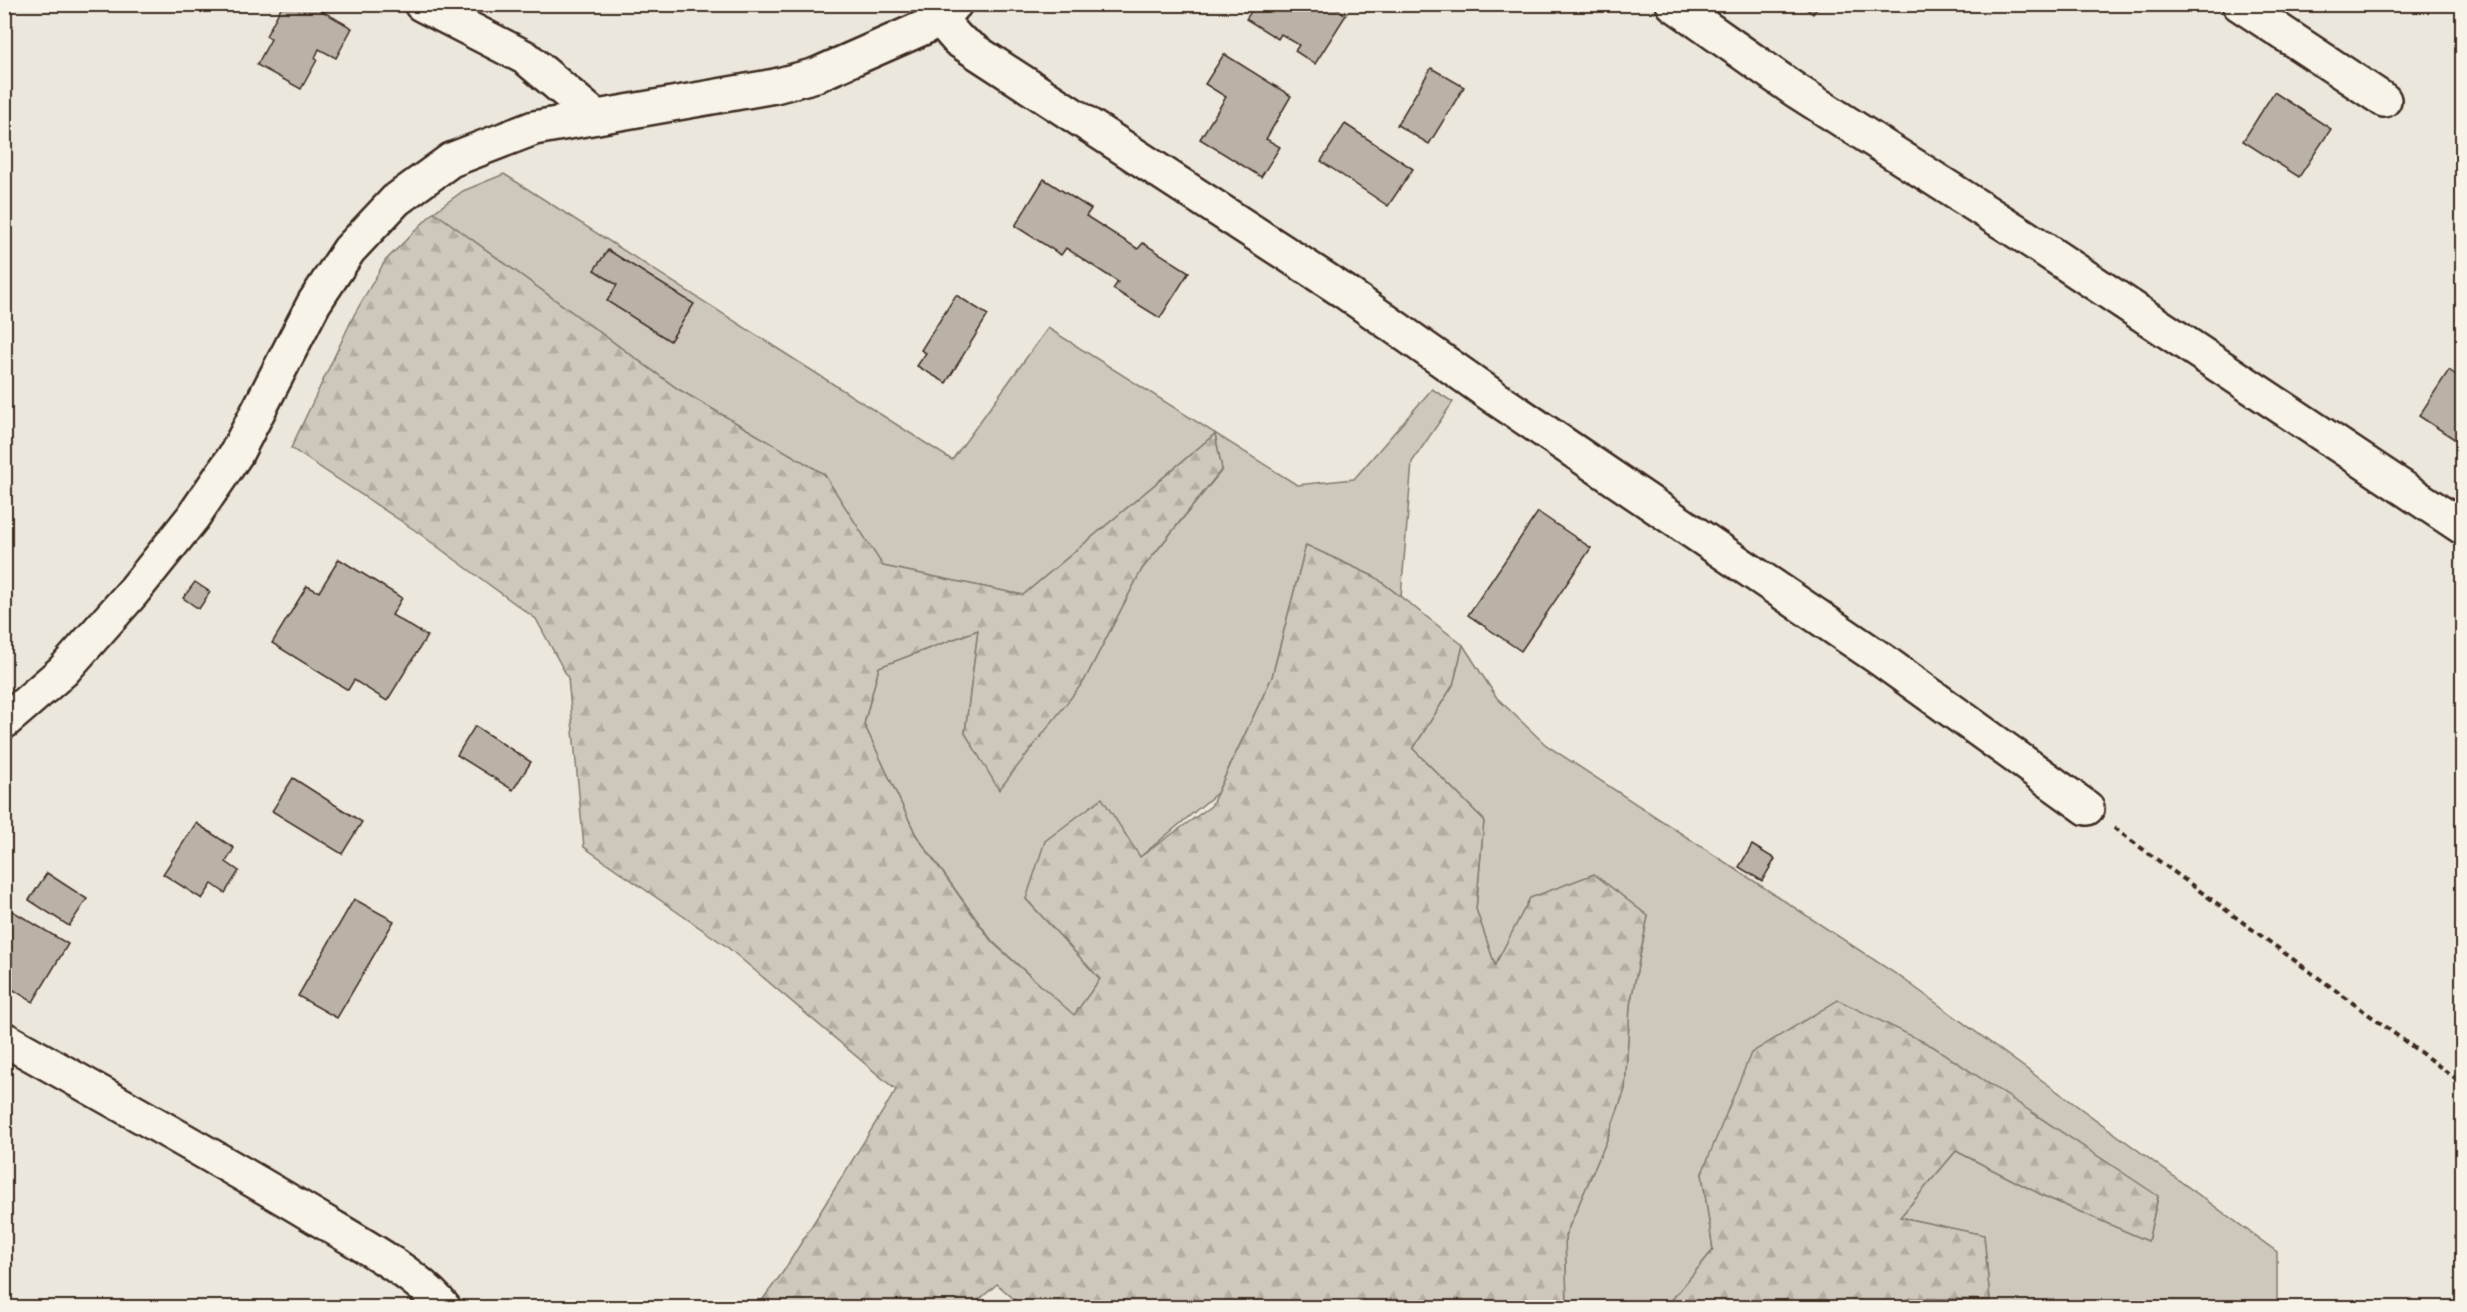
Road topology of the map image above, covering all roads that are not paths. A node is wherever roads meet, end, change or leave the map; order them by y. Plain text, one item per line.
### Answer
1 (421, 4) edge
2 (1673, 4) edge
3 (2239, 4) edge
4 (947, 11) edge
5 (2384, 100) dead end
6 (596, 117) junction
7 (2463, 527) edge
8 (4, 722) edge
9 (2087, 808) road end
10 (4, 1039) edge
11 (444, 1308) edge

1 - 6 street
2 - 7 street
3 - 5 street
4 - 6 street
4 - 9 street
6 - 8 street
10 - 11 street

